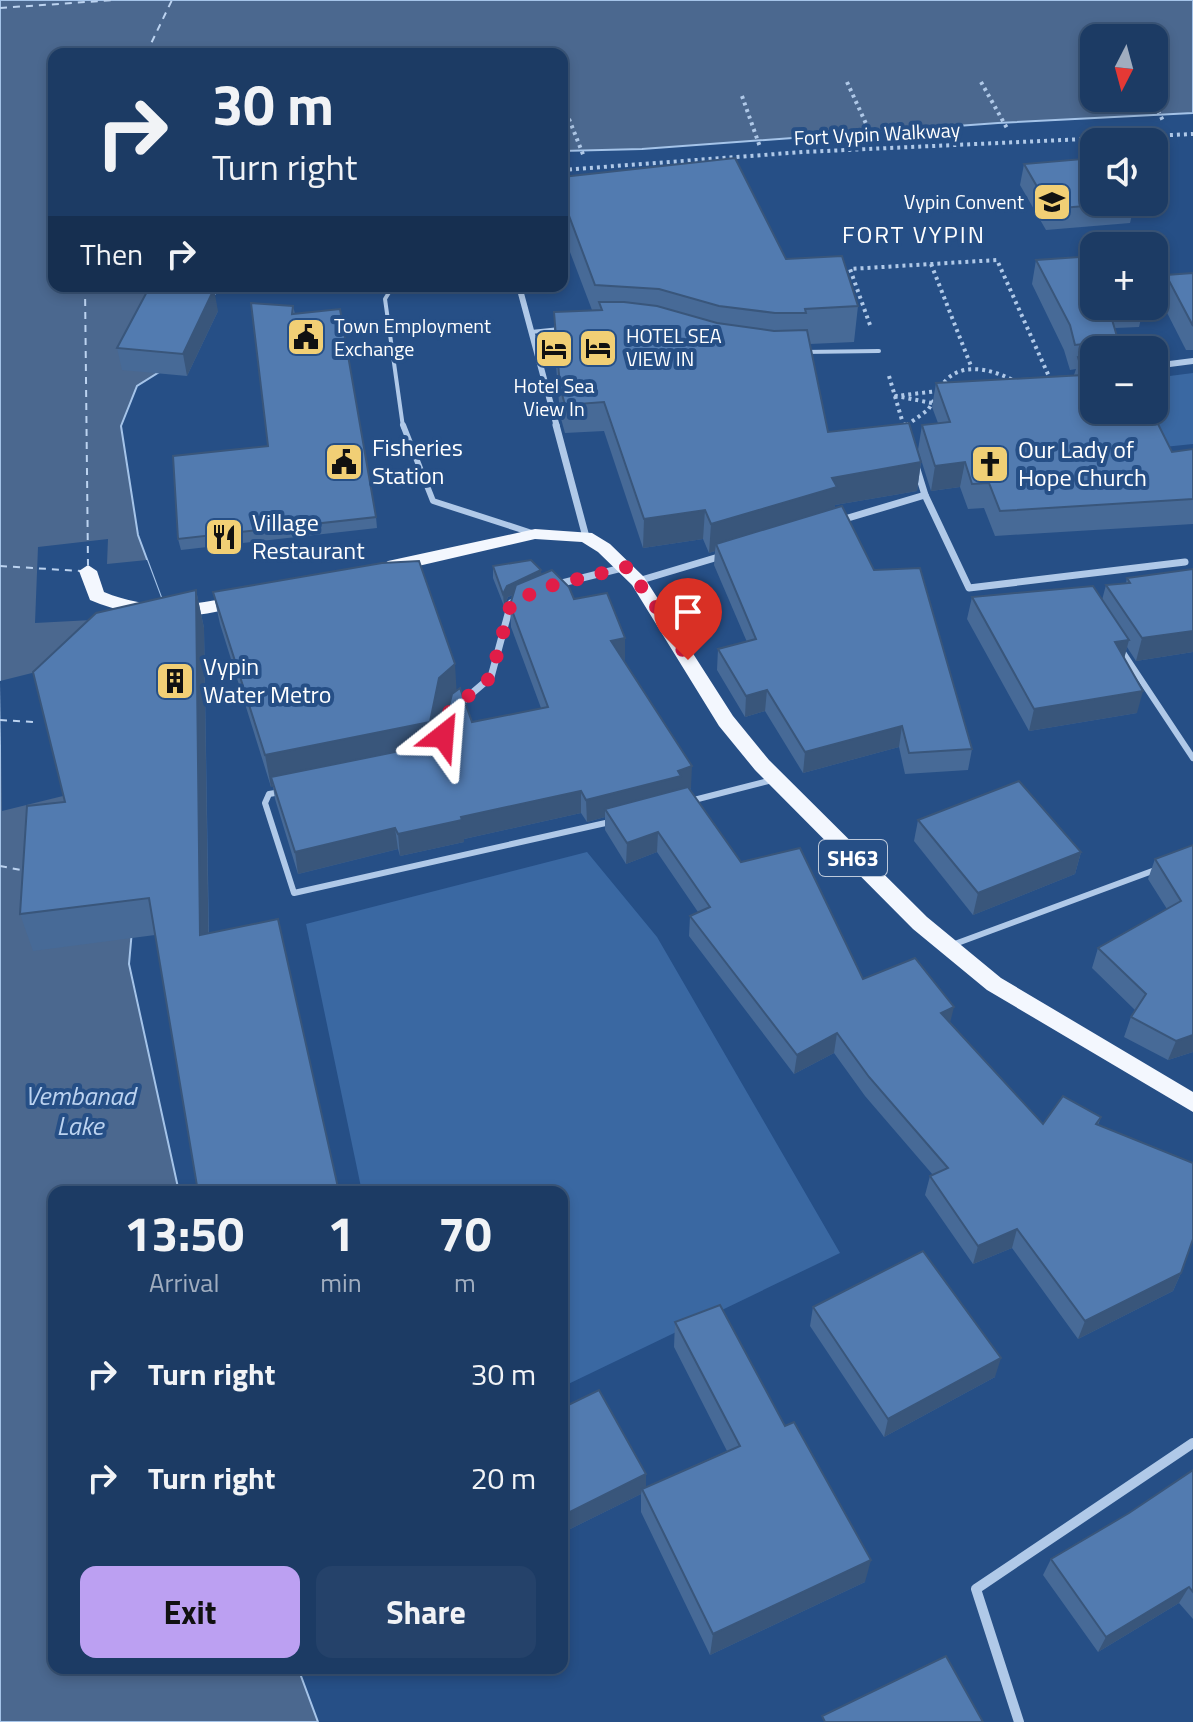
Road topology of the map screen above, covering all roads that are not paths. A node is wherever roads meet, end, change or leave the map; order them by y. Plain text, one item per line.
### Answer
1 (389, 292) edge
2 (521, 292) edge
3 (575, 327) edge
4 (531, 332) junction
5 (879, 351) road end
6 (787, 353) edge
7 (1193, 361) edge
8 (1168, 364) edge
9 (912, 454) edge
10 (925, 495) junction
11 (835, 522) edge
12 (535, 534) junction
13 (586, 537) junction
14 (729, 554) edge
15 (1185, 562) dead end
16 (88, 571) dead end
17 (368, 572) edge
18 (632, 574) junction
19 (1073, 576) junction
20 (546, 587) edge
21 (1082, 589) edge
22 (534, 592) edge
23 (262, 596) edge
24 (1116, 641) edge
25 (448, 713) edge
26 (1193, 758) edge
27 (776, 779) junction
28 (285, 791) edge
29 (686, 802) edge
30 (612, 821) edge
31 (1164, 867) edge
32 (949, 946) junction
33 (1193, 1103) edge
34 (1193, 1443) edge
35 (1019, 1722) edge

1 - 12 lane
2 - 4 street
3 - 4 lane
4 - 13 street
5 - 6 lane
7 - 8 street
9 - 10 street
10 - 11 street
10 - 19 street
12 - 13 main road
12 - 17 main road
13 - 18 main road, SH63
14 - 18 street
15 - 19 street
16 - 23 main road
18 - 20 street
18 - 27 main road, SH63
19 - 21 lane
22 - 25 street
24 - 26 lane
27 - 29 lane
27 - 32 main road, SH63
28 - 30 lane
31 - 32 lane
32 - 33 main road, SH63
34 - 35 street

